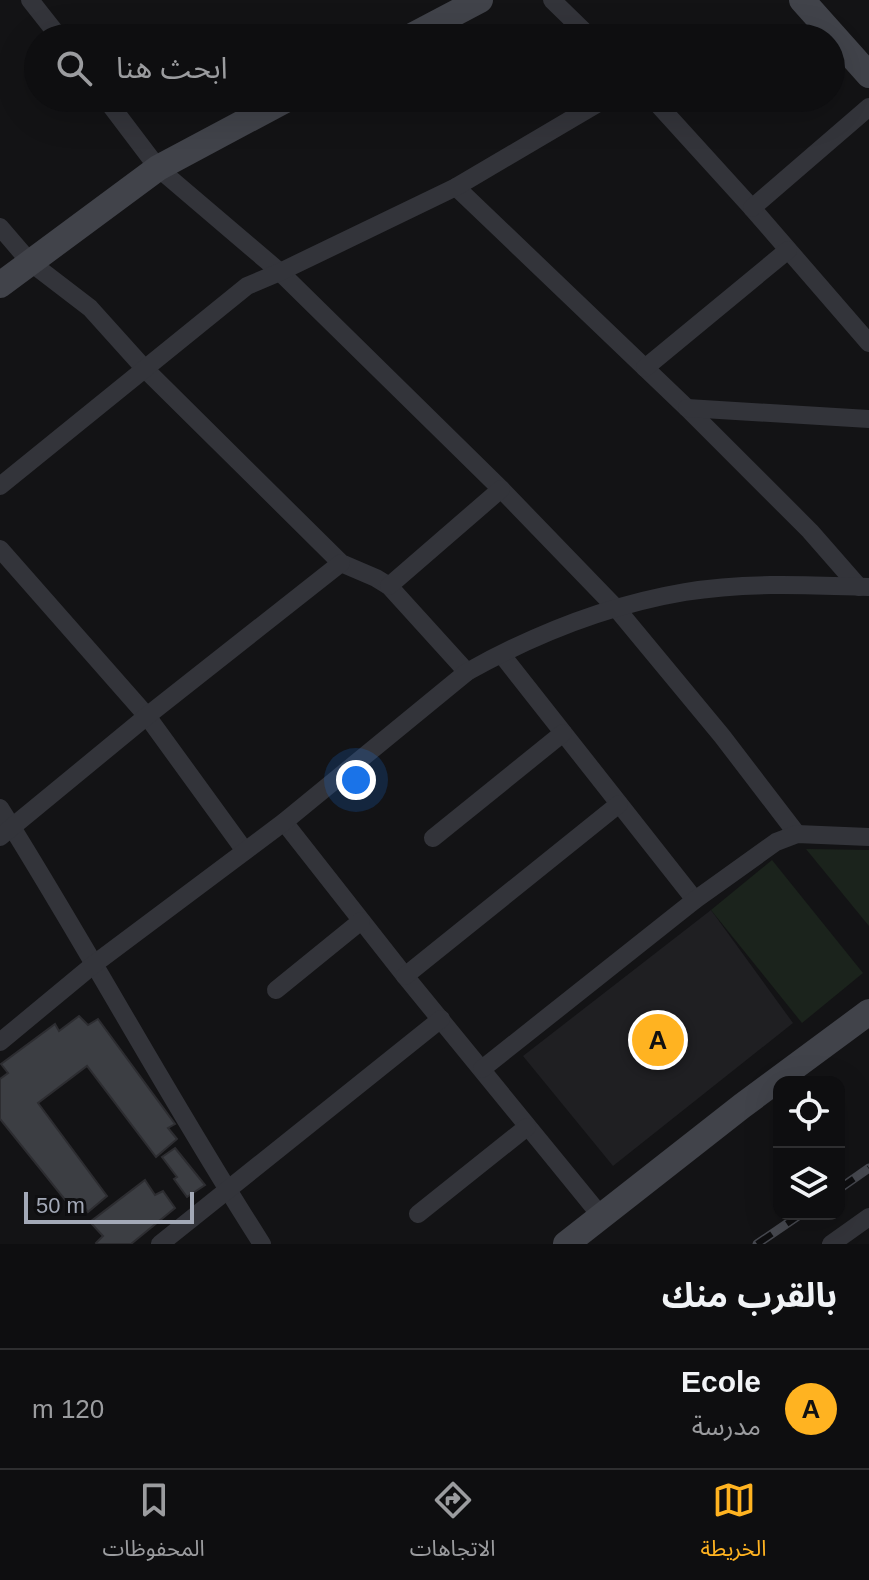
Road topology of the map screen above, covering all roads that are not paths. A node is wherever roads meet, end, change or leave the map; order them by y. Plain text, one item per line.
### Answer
1 (480, 0) edge
2 (552, 0) edge
3 (802, 0) edge
4 (40, 3) edge
5 (52, 24) edge
6 (435, 24) edge
7 (577, 24) edge
8 (823, 24) edge
9 (845, 48) edge
10 (869, 75) edge
11 (869, 107) edge
12 (116, 112) edge
13 (263, 112) edge
14 (583, 112) edge
15 (665, 112) edge
16 (158, 168) junction
17 (456, 187) junction
18 (752, 208) junction
19 (0, 227) edge
20 (788, 250) junction
21 (30, 262) junction
22 (280, 272) junction
23 (0, 285) edge
24 (869, 343) edge
25 (144, 368) junction
26 (645, 368) junction
27 (687, 408) junction
28 (869, 419) edge
29 (0, 486) edge
30 (501, 489) junction
31 (0, 549) edge
32 (341, 563) junction
33 (389, 586) junction
34 (864, 587) edge
35 (616, 608) junction
36 (502, 655) junction
37 (467, 672) junction
38 (147, 716) junction
39 (563, 733) junction
40 (619, 804) junction
41 (0, 808) edge
42 (284, 822) junction
43 (6, 832) edge
44 (797, 834) junction
45 (869, 837) edge
46 (433, 838) dead end
47 (245, 851) junction
48 (695, 900) junction
49 (361, 921) junction
50 (93, 965) junction
51 (405, 976) junction
52 (276, 990) dead end
53 (869, 1012) edge
54 (441, 1019) junction
55 (0, 1042) edge
56 (482, 1069) junction
57 (527, 1127) junction
58 (227, 1190) junction
59 (418, 1214) dead end
60 (601, 1216) junction
61 (869, 1217) edge
62 (160, 1244) edge
63 (262, 1244) edge
64 (566, 1244) edge
65 (831, 1244) edge

1 - 6 main road
2 - 7 street
3 - 8 main road
4 - 5 street
9 - 10 main road
11 - 18 street
12 - 16 street
13 - 16 main road
14 - 17 street
15 - 18 street
16 - 21 main road
16 - 22 street
17 - 22 street
17 - 26 street
18 - 20 street
19 - 21 street
20 - 24 street
20 - 26 street
21 - 23 main road
21 - 25 street
22 - 25 street
22 - 30 street
25 - 29 street
25 - 32 street
26 - 27 street
27 - 28 street
27 - 34 street
30 - 33 street
30 - 35 street
31 - 38 street
32 - 33 street
32 - 38 street
33 - 37 street
34 - 35 street
35 - 36 street
35 - 44 street
36 - 37 street
36 - 39 street
37 - 42 street
38 - 43 street
38 - 47 street
39 - 40 street
39 - 46 street
40 - 48 street
40 - 51 street
41 - 43 street
42 - 47 street
42 - 49 street
43 - 50 street
44 - 45 street
44 - 48 street
47 - 50 street
48 - 56 street
49 - 51 street
49 - 52 street
50 - 55 street
50 - 58 street
51 - 54 street
53 - 60 main road
54 - 56 street
54 - 58 street
56 - 57 street
57 - 59 street
57 - 60 street
58 - 62 street
58 - 63 street
60 - 64 main road
61 - 65 street

